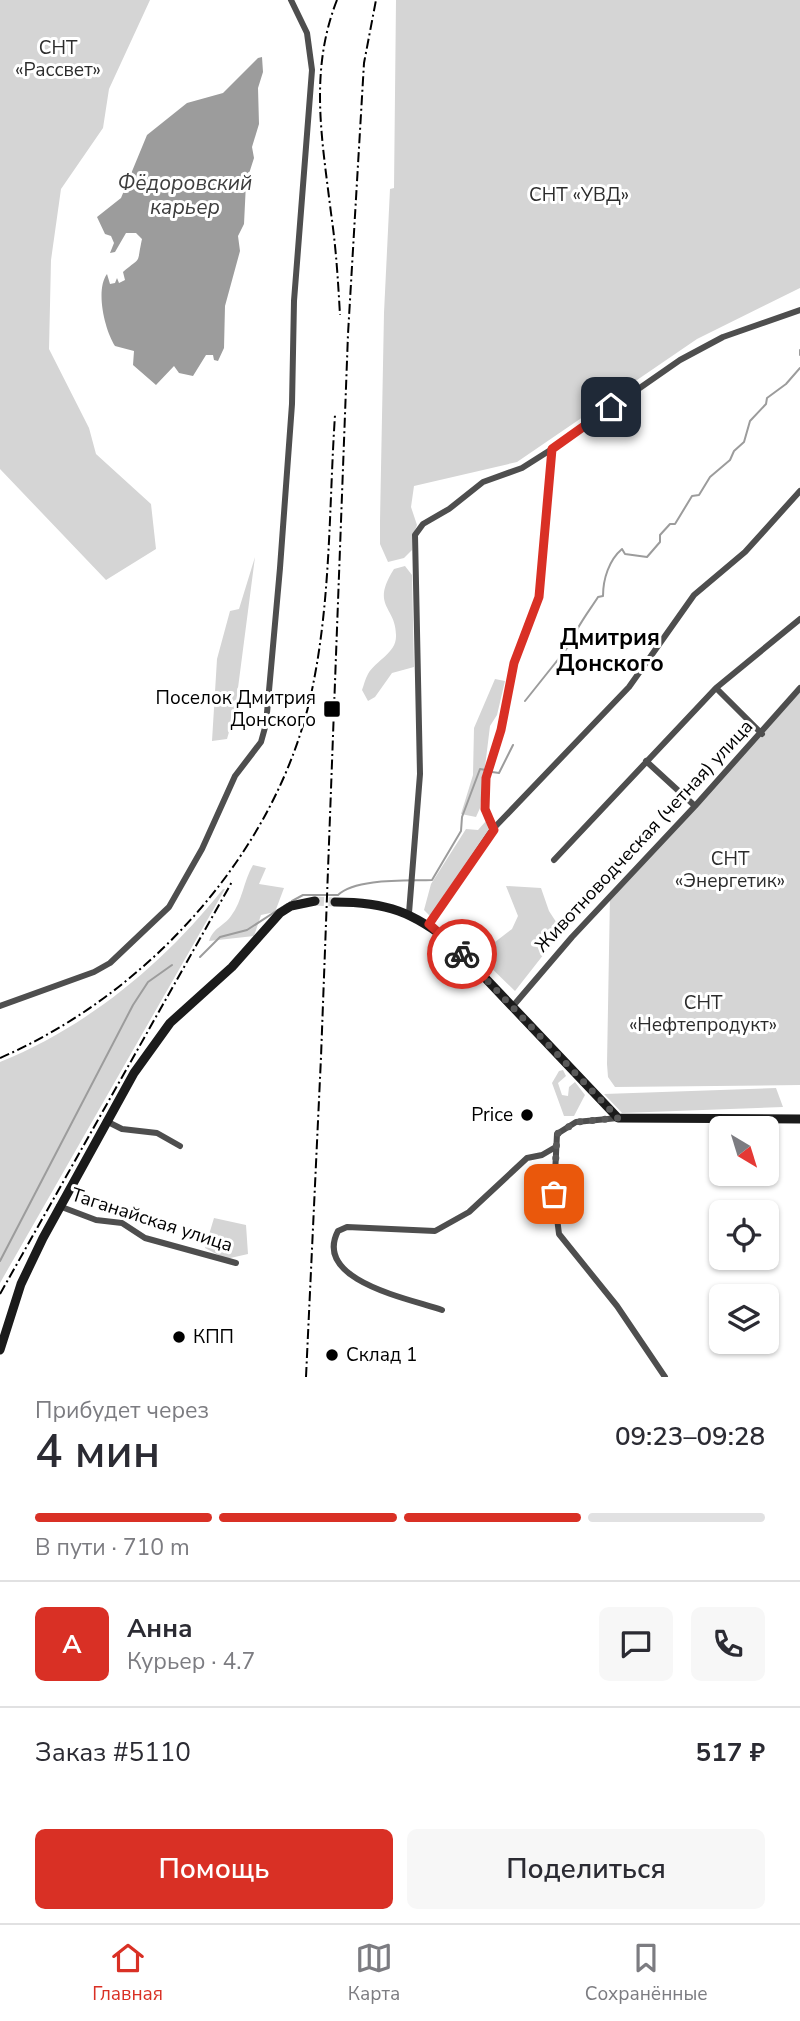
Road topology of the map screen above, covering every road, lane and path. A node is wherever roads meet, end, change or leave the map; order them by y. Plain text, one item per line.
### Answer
1 (291, 0) edge
2 (800, 310) edge
3 (552, 449) junction
4 (800, 491) edge
5 (793, 498) junction
6 (800, 504) edge
7 (800, 619) edge
8 (716, 688) junction
9 (800, 688) edge
10 (762, 734) junction
11 (646, 761) junction
12 (695, 806) junction
13 (494, 830) junction
14 (554, 860) dead end
15 (315, 901) tunnel mouth
16 (335, 902) tunnel mouth
17 (409, 913) junction
18 (429, 924) junction
19 (0, 1006) edge
20 (513, 1006) junction
21 (618, 1118) junction
22 (800, 1119) edge
23 (106, 1121) junction
24 (180, 1146) dead end
25 (554, 1148) junction
26 (59, 1206) junction
27 (236, 1263) dead end
28 (442, 1310) dead end
29 (0, 1350) edge
30 (665, 1377) edge

1 - 19 street
2 - 3 street
3 - 13 street
3 - 17 street
4 - 5 street
5 - 6 street
5 - 13 street
7 - 8 street
8 - 10 street
8 - 11 street
9 - 10 street, Животноводческая (четная) улица
10 - 12 street, Животноводческая (четная) улица
11 - 12 street
11 - 14 street
12 - 20 street, Животноводческая (четная) улица
13 - 18 street
15 - 23 street
16 - 17 street
17 - 18 street
18 - 20 street
20 - 21 street
21 - 22 street
21 - 25 street
23 - 24 street
23 - 26 street
25 - 28 street
25 - 30 street
26 - 27 street, Таганайская улица
26 - 29 street

